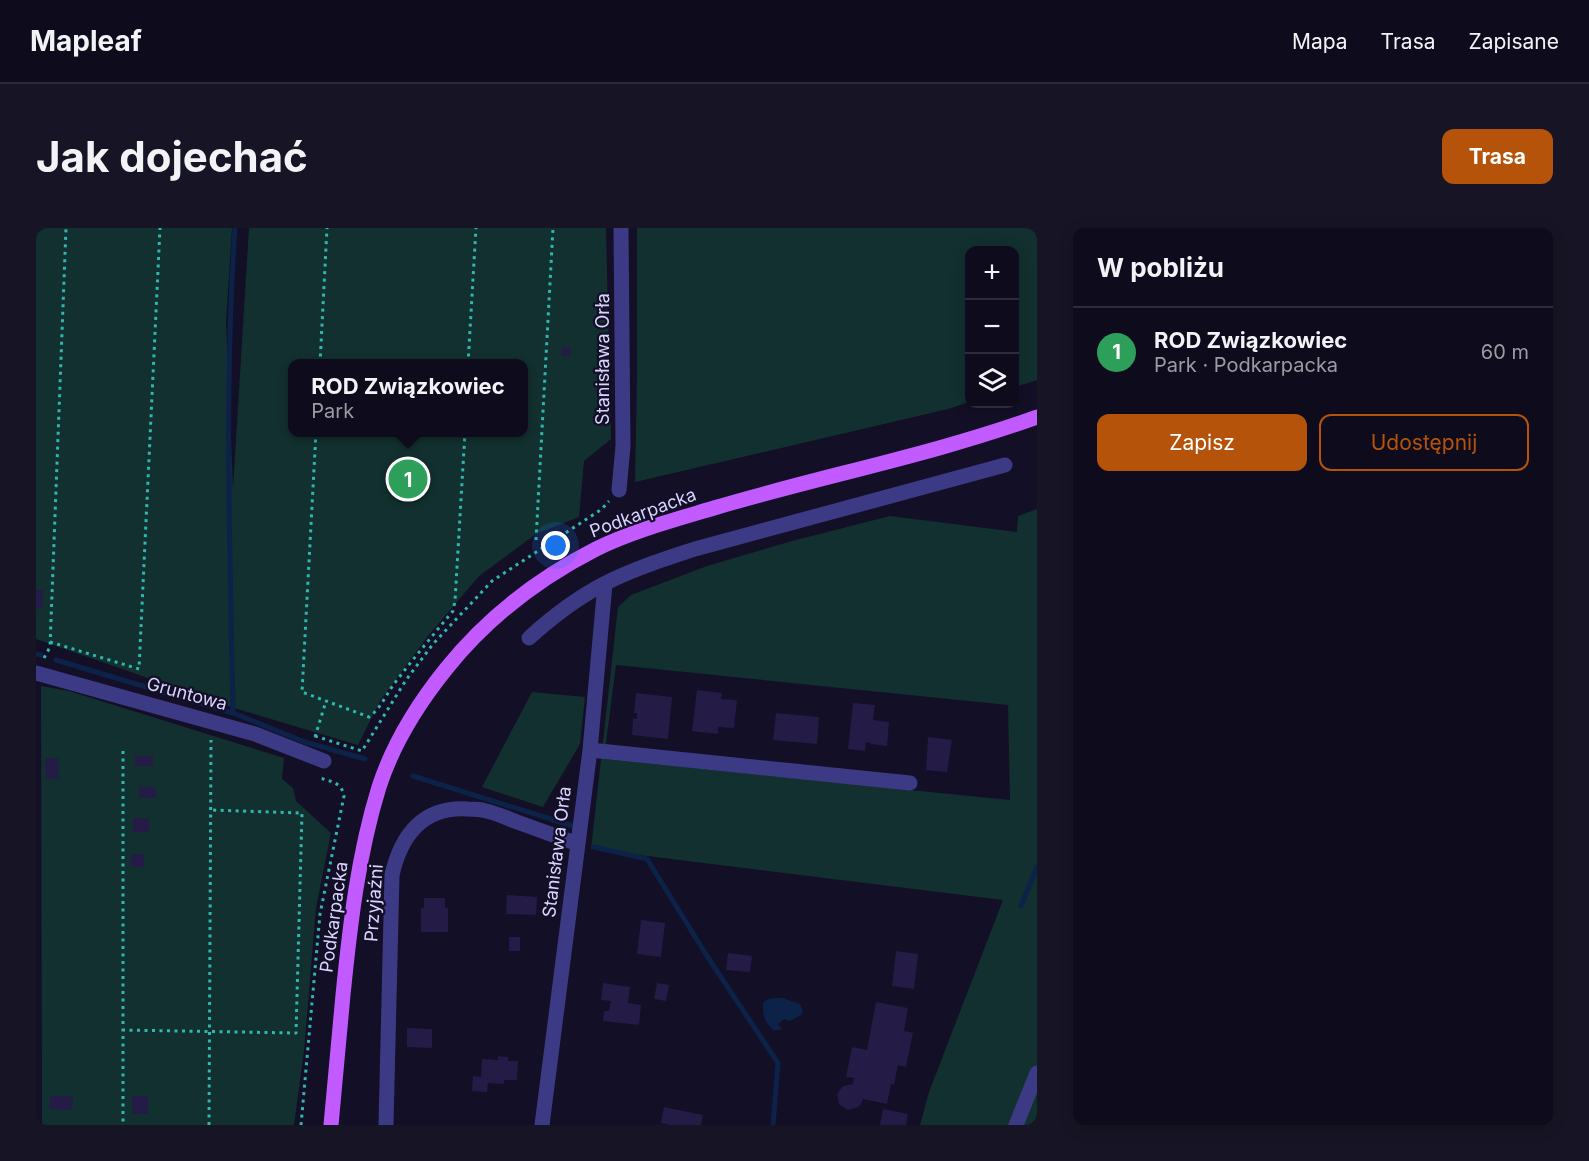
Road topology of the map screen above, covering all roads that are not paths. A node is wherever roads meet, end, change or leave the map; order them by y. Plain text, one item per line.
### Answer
1 (621, 228) edge
2 (1037, 417) edge
3 (1005, 465) dead end
4 (619, 490) dead end
5 (605, 584) junction
6 (529, 638) dead end
7 (36, 673) edge
8 (590, 750) junction
9 (324, 761) road end
10 (910, 783) dead end
11 (578, 844) junction
12 (1037, 1073) edge
13 (331, 1125) edge
14 (386, 1125) edge
15 (543, 1125) edge
16 (1016, 1125) edge

1 - 4 street, Stanisława Orła
2 - 13 main road, Podkarpacka
3 - 5 street
5 - 6 street
5 - 8 street, Stanisława Orła
7 - 9 street, Gruntowa
8 - 10 street
8 - 11 street, Stanisława Orła
11 - 14 street, Przyjaźni
11 - 15 street, Stanisława Orła
12 - 16 street

